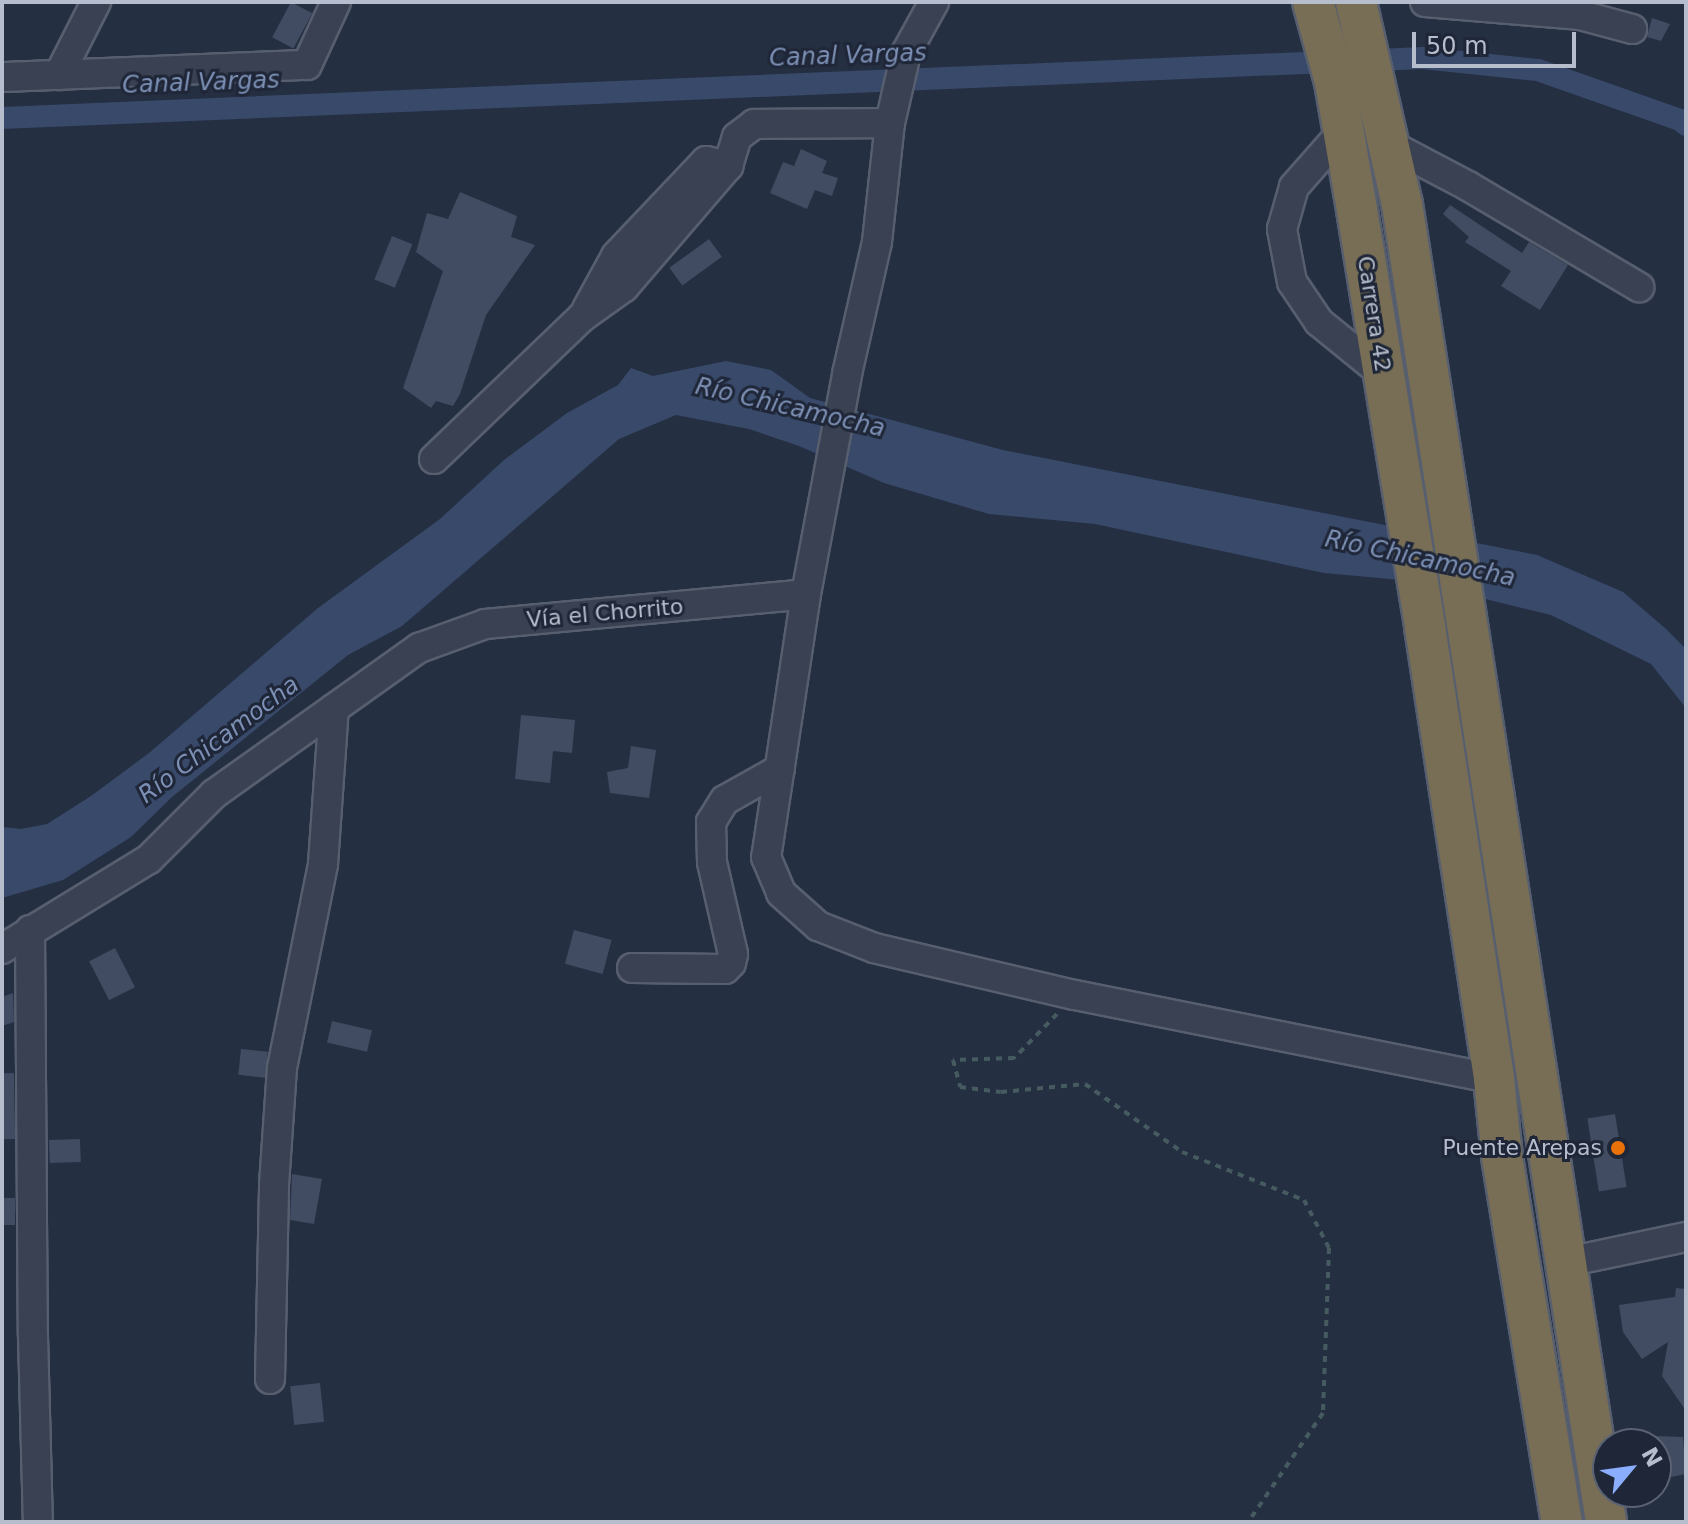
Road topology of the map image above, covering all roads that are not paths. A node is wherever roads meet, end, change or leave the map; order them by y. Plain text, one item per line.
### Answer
1 (96, 2) edge
2 (336, 2) edge
3 (934, 2) edge
4 (1425, 2) edge
5 (1316, 13) edge
6 (1360, 13) edge
7 (1632, 29) dead end
8 (59, 75) junction
9 (2, 77) edge
10 (893, 110) junction
11 (1344, 130) junction
12 (1390, 145) junction
13 (1639, 287) dead end
14 (1383, 374) junction
15 (434, 459) dead end
16 (806, 594) junction
17 (334, 708) junction
18 (780, 769) junction
19 (30, 930) junction
20 (2, 949) edge
21 (632, 968) dead end
22 (1494, 1079) junction
23 (1686, 1237) edge
24 (1567, 1262) junction
25 (270, 1379) dead end
26 (38, 1522) edge
27 (1562, 1522) edge
28 (1606, 1522) edge

1 - 8 street
2 - 8 street
3 - 10 street
4 - 7 street
5 - 11 highway, Carrera 42
6 - 12 highway, Carrera 42
8 - 9 street
10 - 15 street
10 - 16 street
11 - 14 highway, Carrera 42
11 - 14 street
12 - 13 street
12 - 24 highway, Carrera 42
14 - 22 highway, Carrera 42
16 - 17 street, Vía el Chorrito
16 - 18 street
17 - 19 street, Vía el Chorrito
17 - 25 street
18 - 21 street
18 - 22 street
19 - 20 street, Vía el Chorrito
19 - 26 street
22 - 27 highway, Carrera 42
23 - 24 street
24 - 28 highway, Carrera 42

